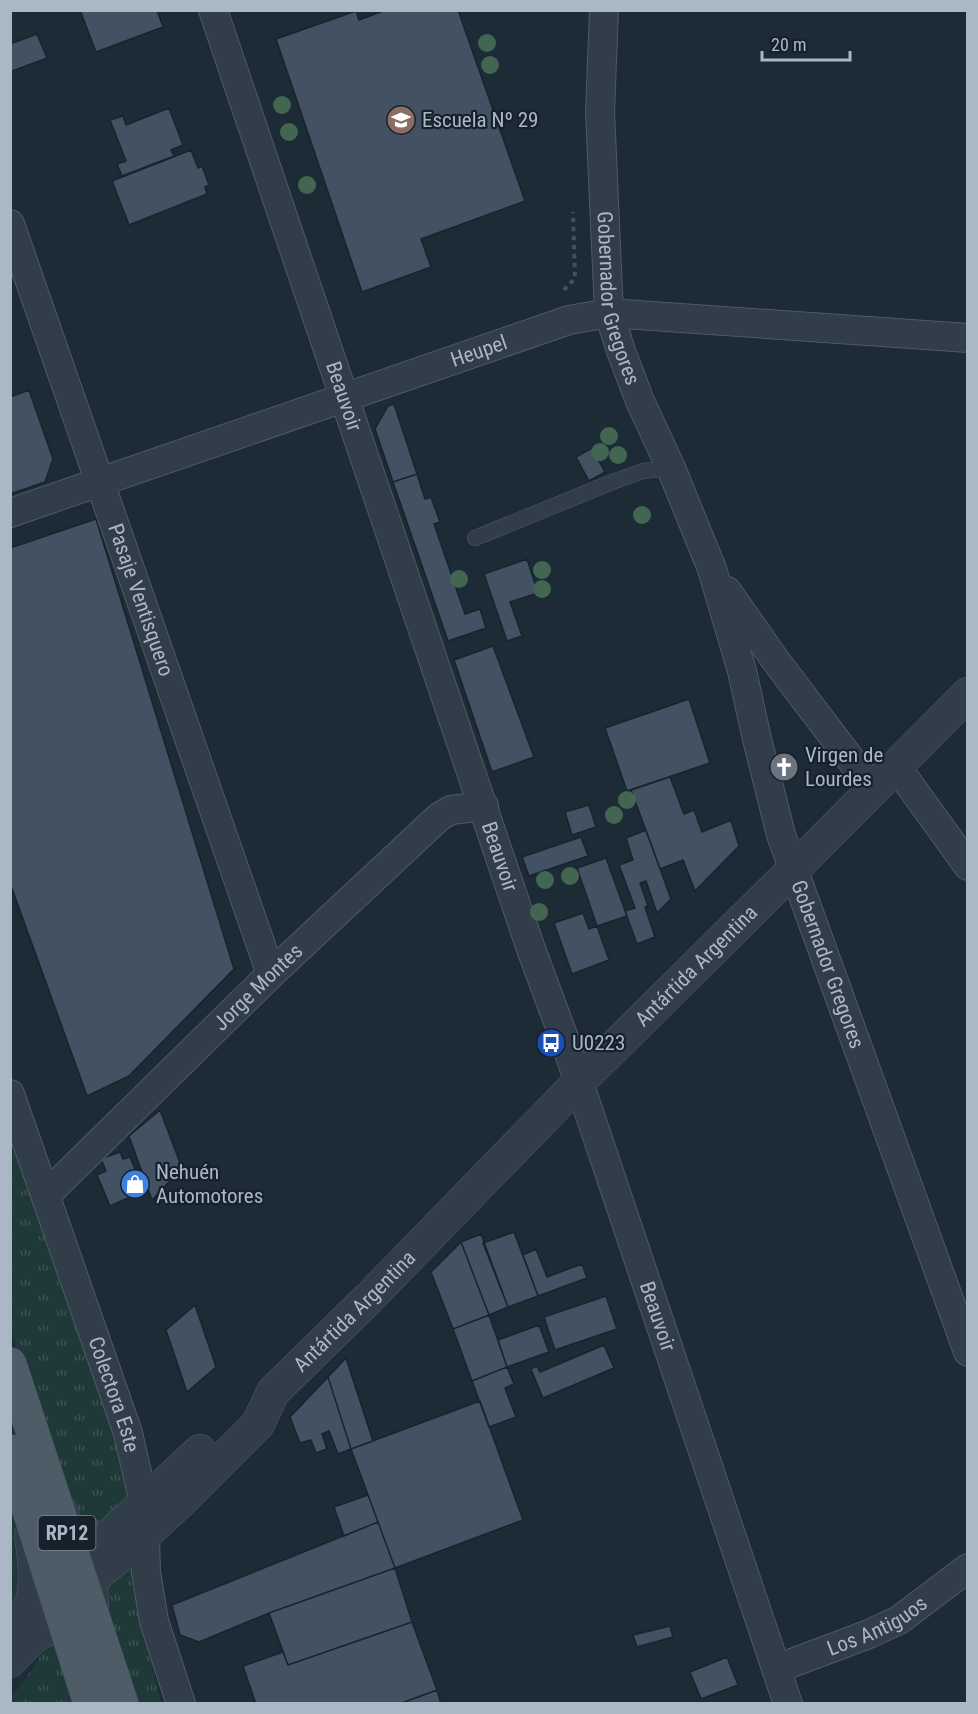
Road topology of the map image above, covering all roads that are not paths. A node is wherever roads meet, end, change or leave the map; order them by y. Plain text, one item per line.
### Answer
1 (213, 10) edge
2 (604, 10) edge
3 (10, 225) edge
4 (609, 314) junction
5 (968, 338) edge
6 (344, 398) junction
7 (671, 468) junction
8 (101, 480) junction
9 (10, 513) edge
10 (475, 538) dead end
11 (712, 569) junction
12 (968, 694) edge
13 (896, 766) junction
14 (873, 789) junction
15 (484, 806) junction
16 (968, 866) edge
17 (793, 870) junction
18 (271, 974) junction
19 (579, 1082) junction
20 (10, 1094) edge
21 (46, 1195) junction
22 (968, 1352) edge
23 (10, 1364) edge
24 (10, 1451) edge
25 (43, 1505) junction
26 (144, 1519) junction
27 (968, 1568) edge
28 (78, 1616) junction
29 (10, 1631) edge
30 (10, 1661) edge
31 (776, 1669) junction
32 (90, 1704) edge
33 (122, 1704) edge
34 (180, 1704) edge
35 (788, 1704) edge

1 - 6 street, Beauvoir
2 - 4 street, Gobernador Gregores
3 - 8 street, Pasaje Ventisquero
4 - 5 street, Heupel
4 - 6 street, Heupel
4 - 7 street, Gobernador Gregores
6 - 8 street, Heupel
6 - 15 street, Beauvoir
7 - 10 lane
7 - 11 street, Gobernador Gregores
8 - 9 street, Heupel
8 - 18 street, Pasaje Ventisquero
11 - 14 street, Gobernador Gregores
11 - 17 street, Gobernador Gregores
12 - 13 street, Antártida Argentina
13 - 14 street, Antártida Argentina
13 - 16 street
14 - 17 street, Antártida Argentina
15 - 18 street, Jorge Montes
15 - 19 street, Beauvoir
17 - 19 street, Antártida Argentina
17 - 22 street, Gobernador Gregores
18 - 21 street, Jorge Montes
19 - 26 street, Antártida Argentina
19 - 31 street, Beauvoir
20 - 21 street, Colectora Este
21 - 26 street, Colectora Este
23 - 25 main road, RP12
24 - 25 main road, RP12
25 - 26 street, Antártida Argentina
25 - 28 main road, RP12
25 - 29 street
26 - 28 street, Antártida Argentina
26 - 34 street, Colectora Este
27 - 31 street, Los Antiguos
28 - 30 street
28 - 32 main road, RP12
28 - 33 main road, RP12
31 - 35 street, Beauvoir

